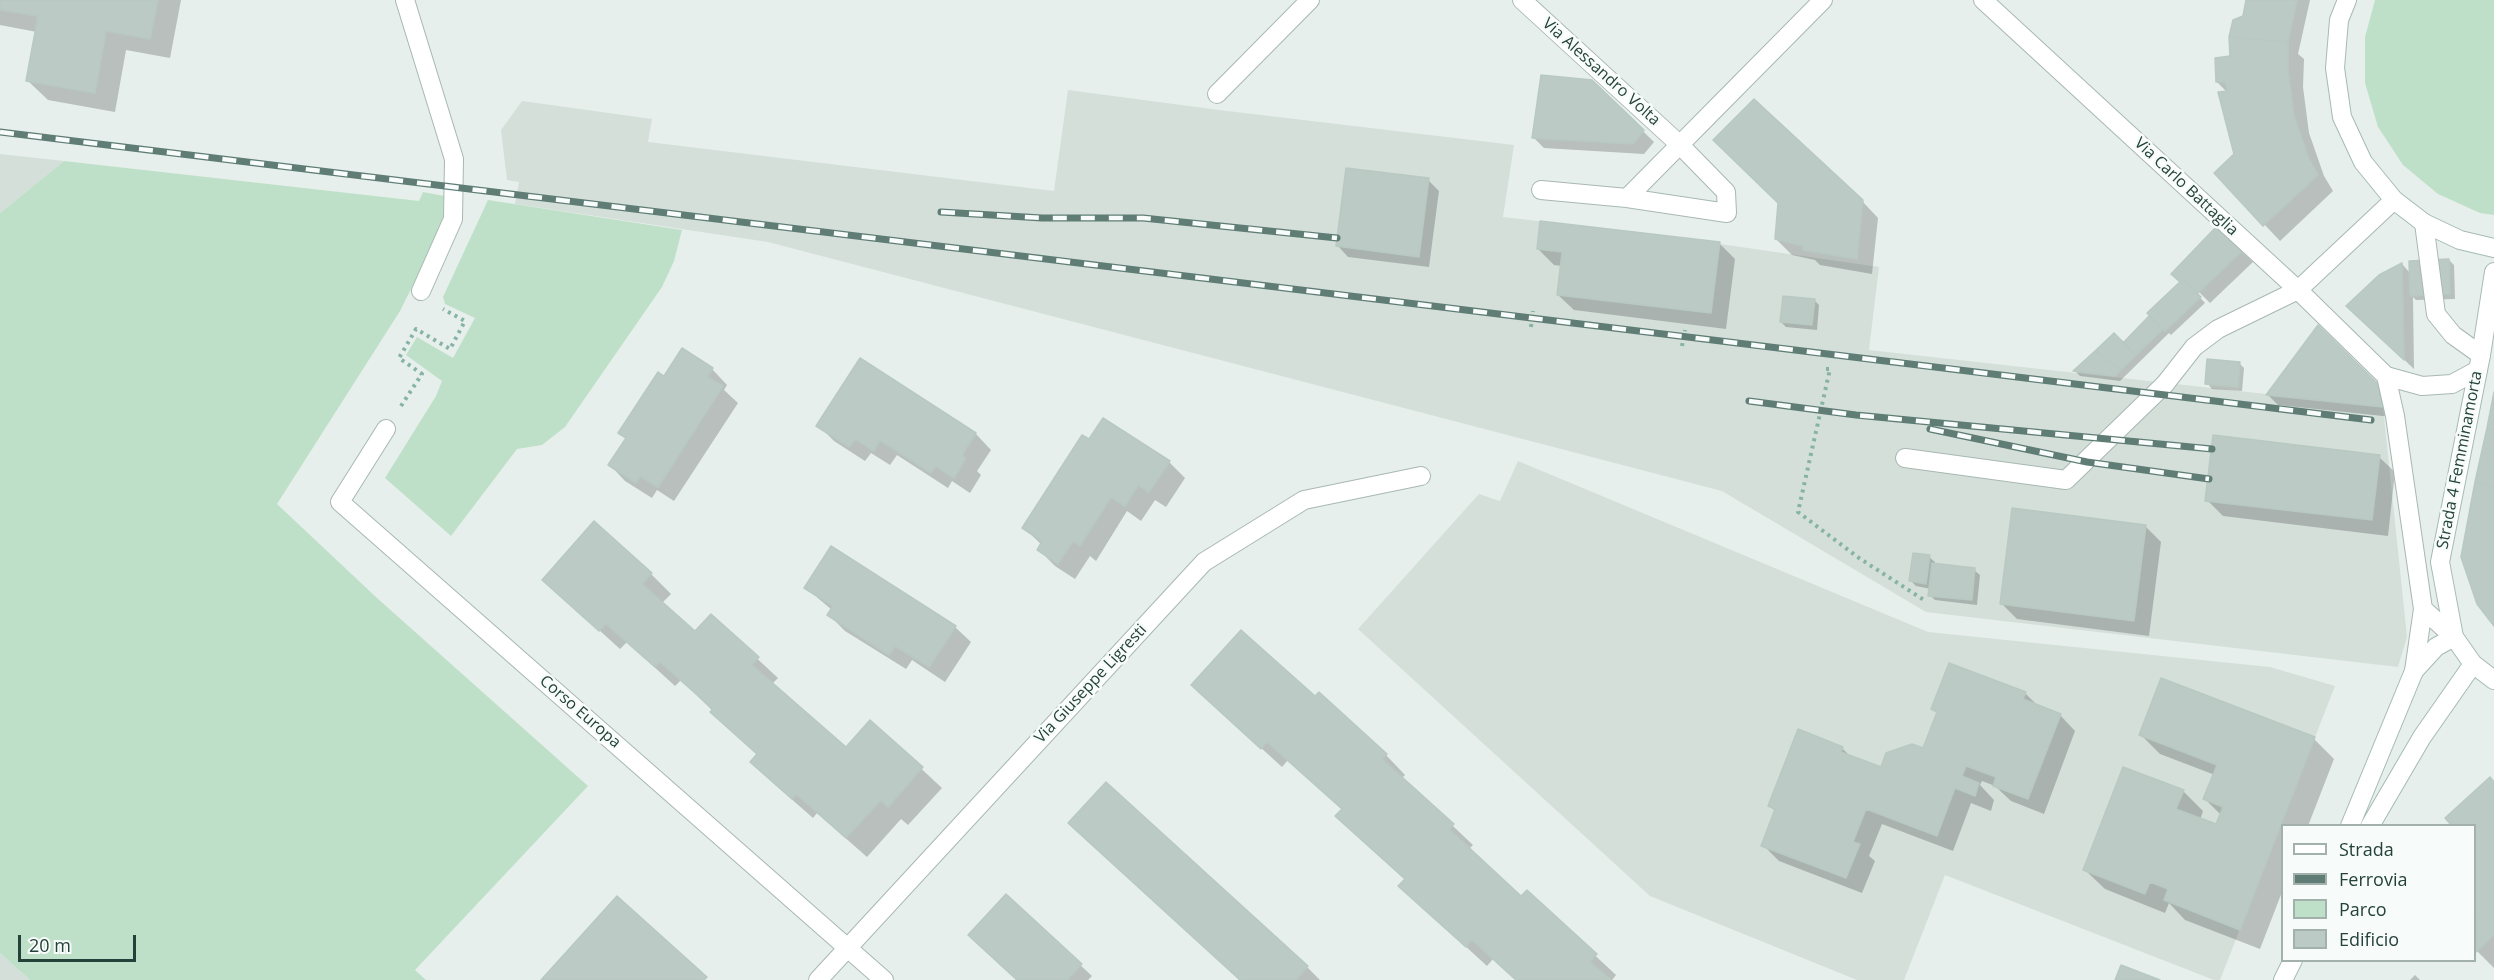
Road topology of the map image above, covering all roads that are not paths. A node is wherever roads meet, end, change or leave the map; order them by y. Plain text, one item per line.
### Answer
1 (405, 0) edge
2 (1310, 0) edge
3 (1522, 0) edge
4 (1823, 0) edge
5 (1983, 0) edge
6 (2347, 0) edge
7 (1217, 94) dead end
8 (1679, 144) junction
9 (1540, 190) dead end
10 (1627, 198) junction
11 (2394, 200) junction
12 (2424, 223) junction
13 (2494, 248) edge
14 (2494, 273) edge
15 (2298, 290) junction
16 (422, 291) dead end
17 (2479, 363) junction
18 (2386, 376) junction
19 (386, 429) road end
20 (1905, 458) dead end
21 (1421, 476) dead end
22 (2423, 609) junction
23 (2454, 638) junction
24 (2473, 664) junction
25 (2414, 671) junction
26 (2494, 680) edge
27 (2350, 824) edge
28 (2371, 824) edge
29 (847, 947) junction
30 (2292, 962) edge
31 (818, 980) edge
32 (884, 980) edge
33 (2283, 980) edge

1 - 16 street
2 - 7 street
3 - 8 street, Via Alessandro Volta
4 - 8 street
5 - 15 street, Via Carlo Battaglia
6 - 11 street
8 - 10 street
8 - 10 street, Via Alessandro Volta
9 - 10 street
11 - 12 street
11 - 15 street
12 - 13 street
12 - 17 street
14 - 17 street, Strada 4 Femminamorta
15 - 18 street, Via Carlo Battaglia
15 - 20 street
17 - 18 street
17 - 23 street, Strada 4 Femminamorta
18 - 22 street
19 - 29 street, Corso Europa
21 - 29 street, Via Giuseppe Ligresti
22 - 23 street
22 - 25 street
23 - 24 street, Strada 4 Femminamorta
23 - 25 street
24 - 26 street, Strada 4 Femminamorta
24 - 28 street
25 - 27 street
29 - 31 street, Via Giuseppe Ligresti
29 - 32 street, Corso Europa
30 - 33 street

